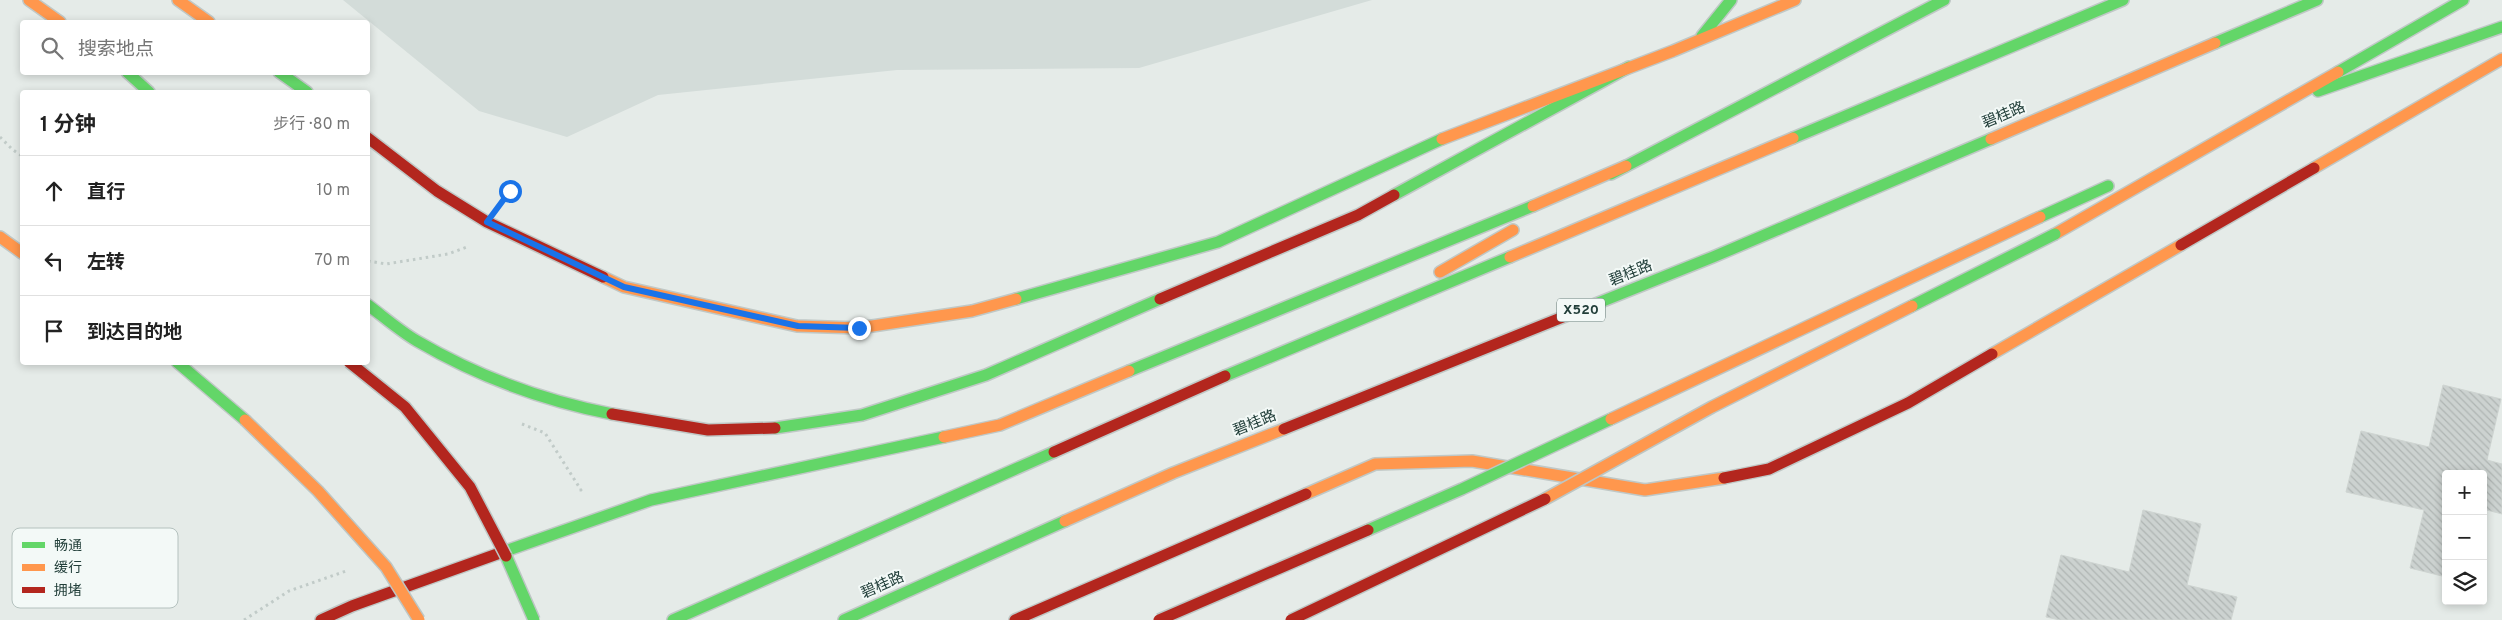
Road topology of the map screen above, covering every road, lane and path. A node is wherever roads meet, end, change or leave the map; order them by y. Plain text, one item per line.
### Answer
1 (29, 0) edge
2 (178, 0) edge
3 (1731, 0) edge
4 (1795, 0) edge
5 (1944, 0) edge
6 (2122, 0) edge
7 (2317, 0) edge
8 (2464, 0) edge
9 (57, 20) edge
10 (206, 20) edge
11 (2502, 27) edge
12 (1701, 38) junction
13 (2502, 59) edge
14 (1628, 67) junction
15 (130, 75) edge
16 (283, 75) edge
17 (147, 90) edge
18 (304, 90) edge
19 (2291, 101) junction
20 (0, 137) edge
21 (370, 140) edge
22 (20, 155) edge
23 (1626, 166) junction
24 (2147, 167) dead end
25 (2121, 180) dead end
26 (510, 191) dead end
27 (487, 222) junction
28 (0, 237) edge
29 (20, 252) edge
30 (20, 254) edge
31 (8, 255) dead end
32 (370, 261) edge
33 (370, 306) edge
34 (1333, 333) junction
35 (181, 365) edge
36 (353, 365) edge
37 (321, 620) edge
38 (420, 620) edge
39 (534, 620) edge
40 (673, 620) edge
41 (844, 620) edge
42 (1015, 620) edge
43 (1159, 620) edge
44 (1291, 620) edge

1 - 9 main road
2 - 10 main road
3 - 12 main road
4 - 12 main road
5 - 23 main road
6 - 34 main road
7 - 41 main road, 碧桂路 / X520
8 - 19 main road
11 - 19 main road
12 - 14 main road
13 - 42 main road
14 - 27 main road
14 - 33 main road
15 - 17 main road
16 - 18 main road
19 - 24 main road
19 - 44 main road, bridge
20 - 22 path
21 - 27 main road
23 - 34 main road
23 - 37 main road
25 - 43 main road, bridge
26 - 27 path
27 - 32 path
28 - 29 main road
30 - 31 main road
34 - 40 main road
35 - 38 main road, bridge
36 - 39 main road, bridge

